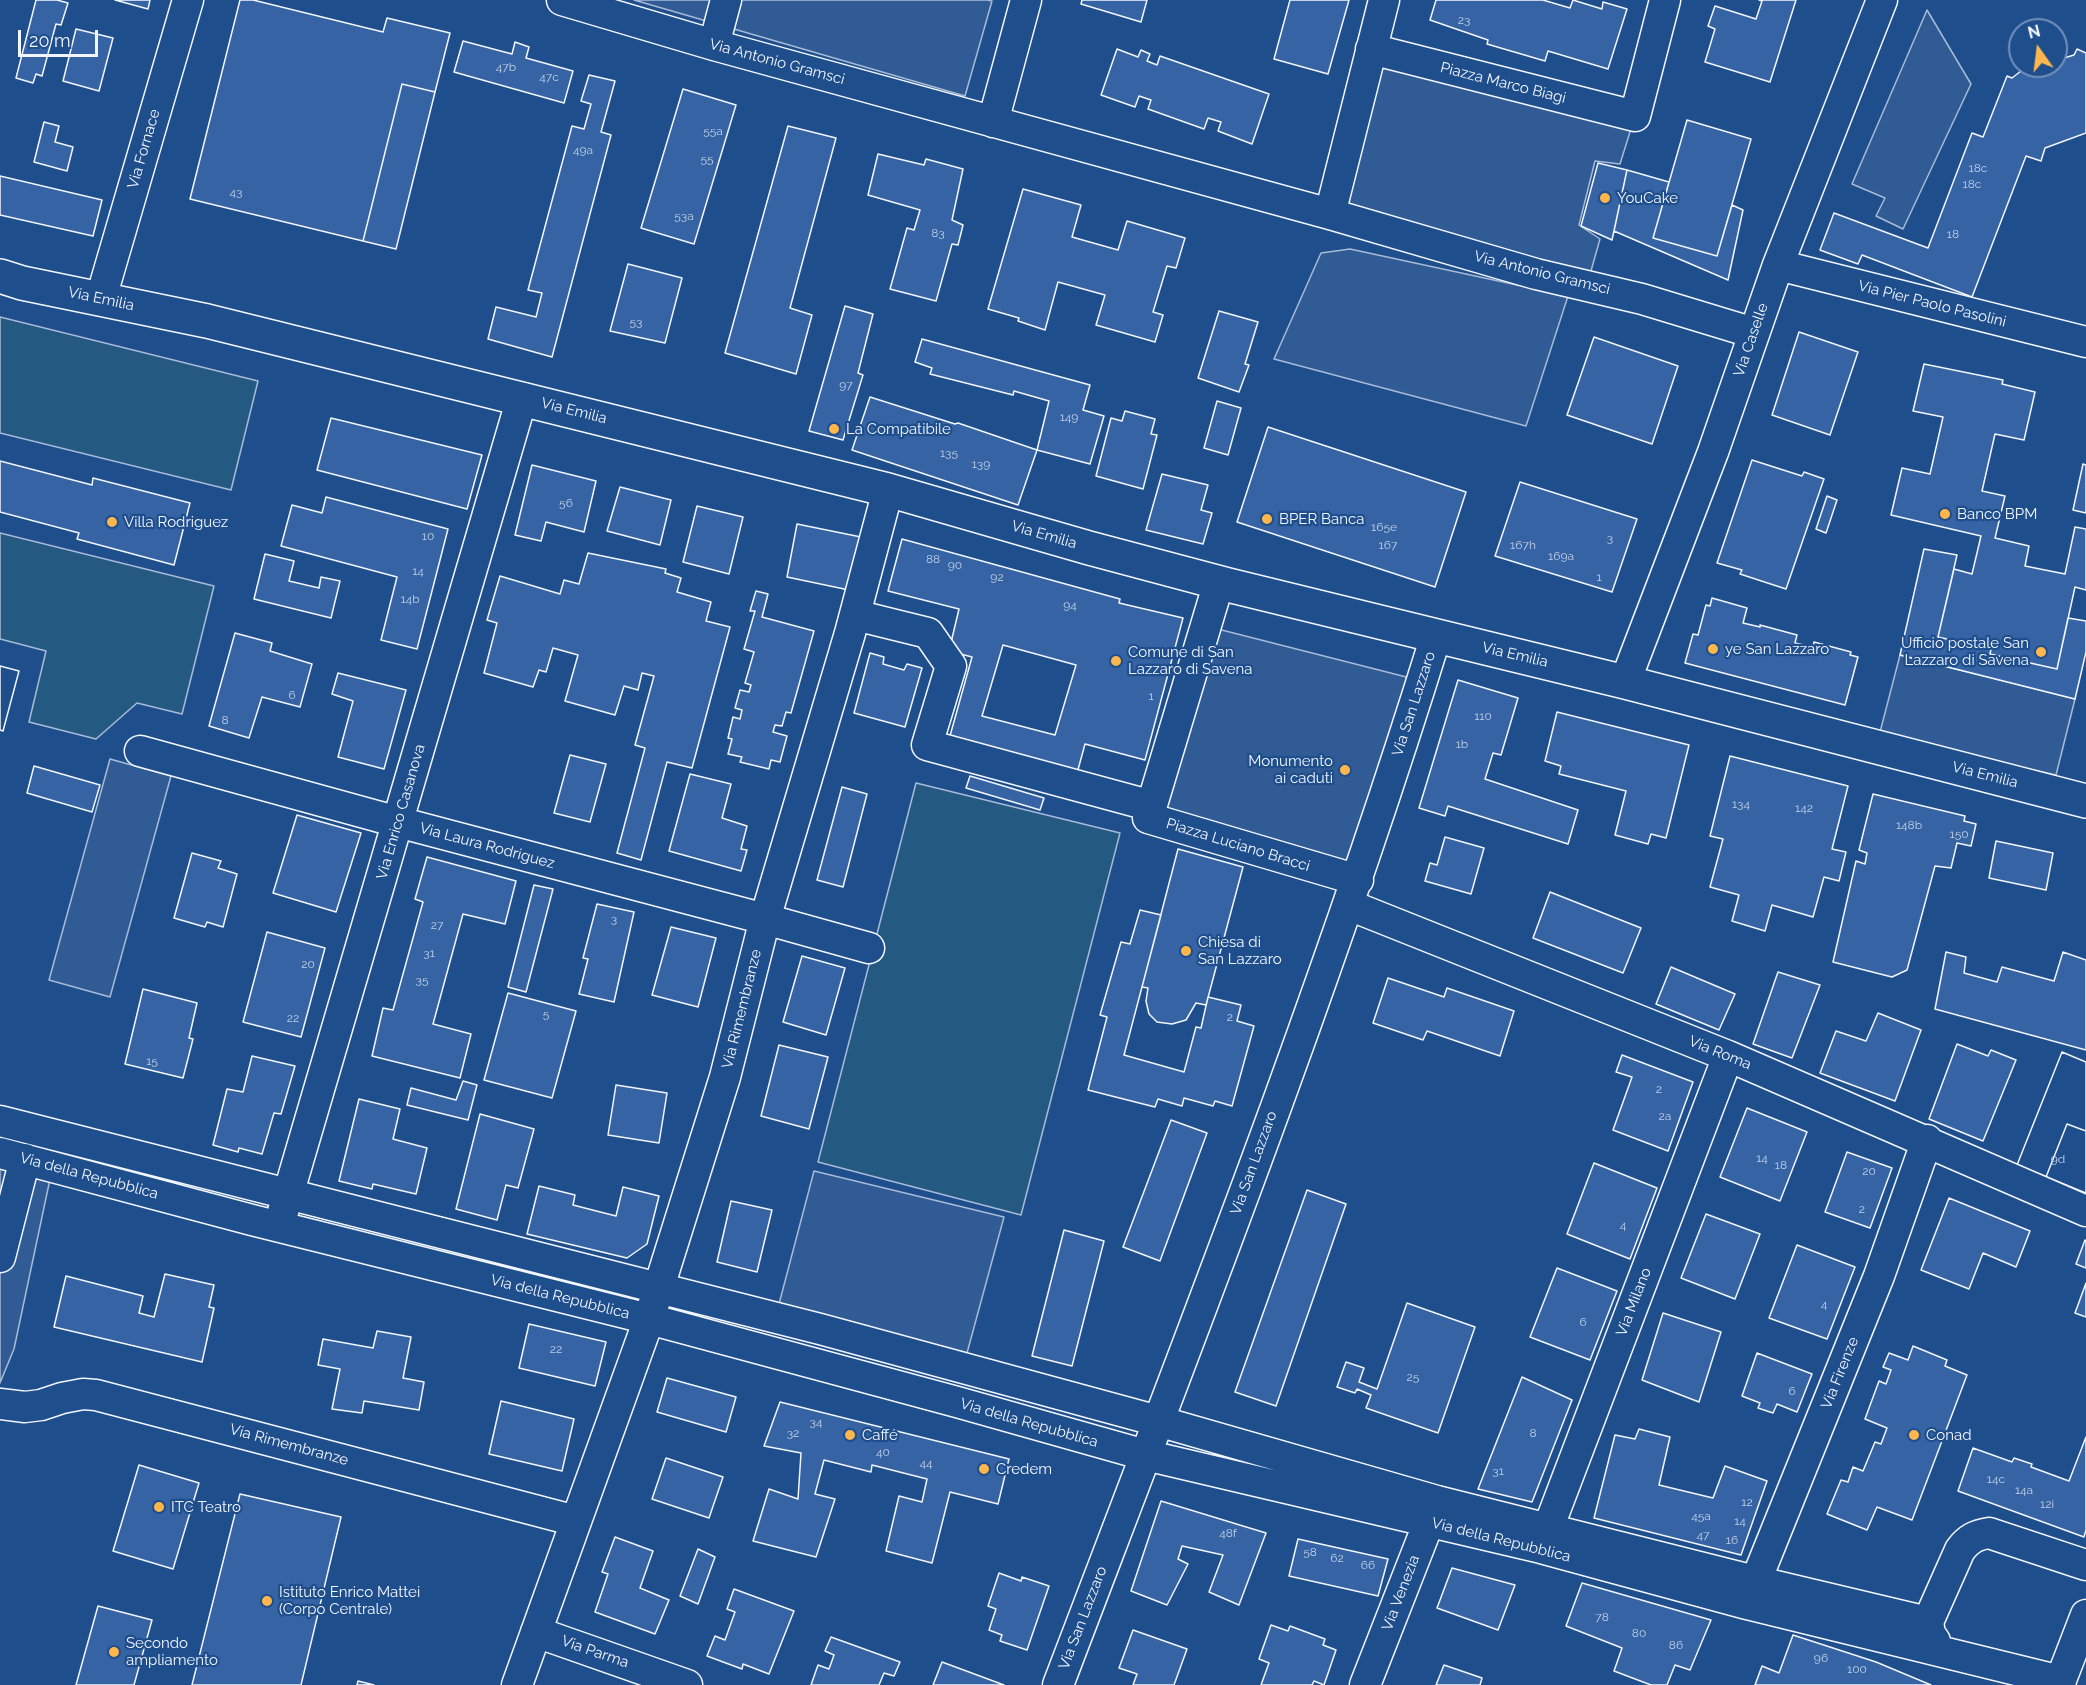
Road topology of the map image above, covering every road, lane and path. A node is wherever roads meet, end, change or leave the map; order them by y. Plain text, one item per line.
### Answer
1 (188, 0) edge
2 (562, 0) edge
3 (726, 0) edge
4 (1026, 0) edge
5 (1384, 0) edge
6 (1665, 0) edge
7 (1882, 0) edge
8 (714, 45) junction
9 (1371, 49) junction
10 (993, 122) junction
11 (1330, 214) junction
12 (1778, 265) junction
13 (0, 276) edge
14 (101, 298) junction
15 (1754, 333) junction
16 (2086, 342) edge
17 (522, 398) junction
18 (888, 490) junction
19 (1219, 582) junction
20 (855, 615) junction
21 (1436, 636) junction
22 (1625, 682) junction
23 (140, 752) dead end
24 (2086, 801) edge
25 (1152, 806) junction
26 (398, 822) junction
27 (1353, 893) junction
28 (765, 919) junction
29 (869, 948) dead end
30 (1728, 1056) junction
31 (10, 1123) edge
32 (1927, 1140) junction
33 (12, 1156) edge
34 (289, 1193) junction
35 (2086, 1210) edge
36 (279, 1227) junction
37 (0, 1257) edge
38 (659, 1289) junction
39 (649, 1319) junction
40 (0, 1404) edge
41 (1158, 1421) junction
42 (1145, 1455) junction
43 (1433, 1512) junction
44 (576, 1521) junction
45 (1544, 1538) junction
46 (2086, 1565) edge
47 (1751, 1593) junction
48 (2086, 1616) edge
49 (1928, 1622) junction
50 (536, 1632) junction
51 (1943, 1651) junction
52 (2060, 1683) edge
53 (517, 1685) edge
54 (687, 1685) edge
55 (1058, 1685) edge
56 (1365, 1685) edge

1 - 14 street, Via Fornace
2 - 8 street, Via Antonio Gramsci
3 - 8 street
4 - 10 street
5 - 9 street
6 - 9 street, Piazza Marco Biagi
7 - 12 street, Via Caselle
8 - 10 street, Via Antonio Gramsci
9 - 11 street
10 - 11 street, Via Antonio Gramsci
11 - 15 street, Via Antonio Gramsci
12 - 15 street, Via Caselle
12 - 16 street, Via Pier Paolo Pasolini
13 - 14 main road, Via Emilia
14 - 17 main road, Via Emilia
15 - 22 street, Via Caselle
17 - 18 main road, Via Emilia
17 - 26 street, Via Enrico Casanova
18 - 19 main road, Via Emilia
18 - 20 street, Via Rimembranze
19 - 21 main road, Via Emilia
19 - 25 street, Piazza Luciano Bracci
20 - 25 street
20 - 28 street, Via Rimembranze
21 - 22 main road, Via Emilia
21 - 27 street, Via San Lazzaro
22 - 24 main road, Via Emilia
23 - 26 street, Via Laura Rodriguez
25 - 27 street, Piazza Luciano Bracci
26 - 28 street, Via Laura Rodriguez
26 - 34 street, Via Enrico Casanova
27 - 30 street, Via Roma
27 - 41 street, Via San Lazzaro
28 - 29 street, Via Laura Rodriguez
28 - 38 street, Via Rimembranze
30 - 32 street, Via Roma
30 - 45 street, Via Milano
31 - 33 street
31 - 34 street, Via della Repubblica
32 - 35 street, Via Roma
32 - 47 street, Via Firenze
33 - 36 street, Via della Repubblica
33 - 37 street
34 - 36 street, Via Enrico Casanova
34 - 38 street, Via della Repubblica
36 - 39 street, Via della Repubblica
38 - 39 street, Via Rimembranze
38 - 41 street, Via della Repubblica
39 - 42 street, Via della Repubblica
39 - 44 street, Via Rimembranze
40 - 44 street, Via Rimembranze
41 - 42 street, Via San Lazzaro
41 - 43 street, Via della Repubblica
42 - 43 street, Via della Repubblica
42 - 55 street, Via San Lazzaro
43 - 45 street, Via della Repubblica
43 - 56 street, Via Venezia
44 - 50 street, Via Rimembranze
45 - 47 street, Via della Repubblica
46 - 49 street
47 - 49 street, Via della Repubblica
47 - 51 street, Via della Repubblica
48 - 52 street
49 - 51 street
50 - 53 street, Via Rimembranze
50 - 54 street, Via Parma
51 - 52 street, Via della Repubblica

